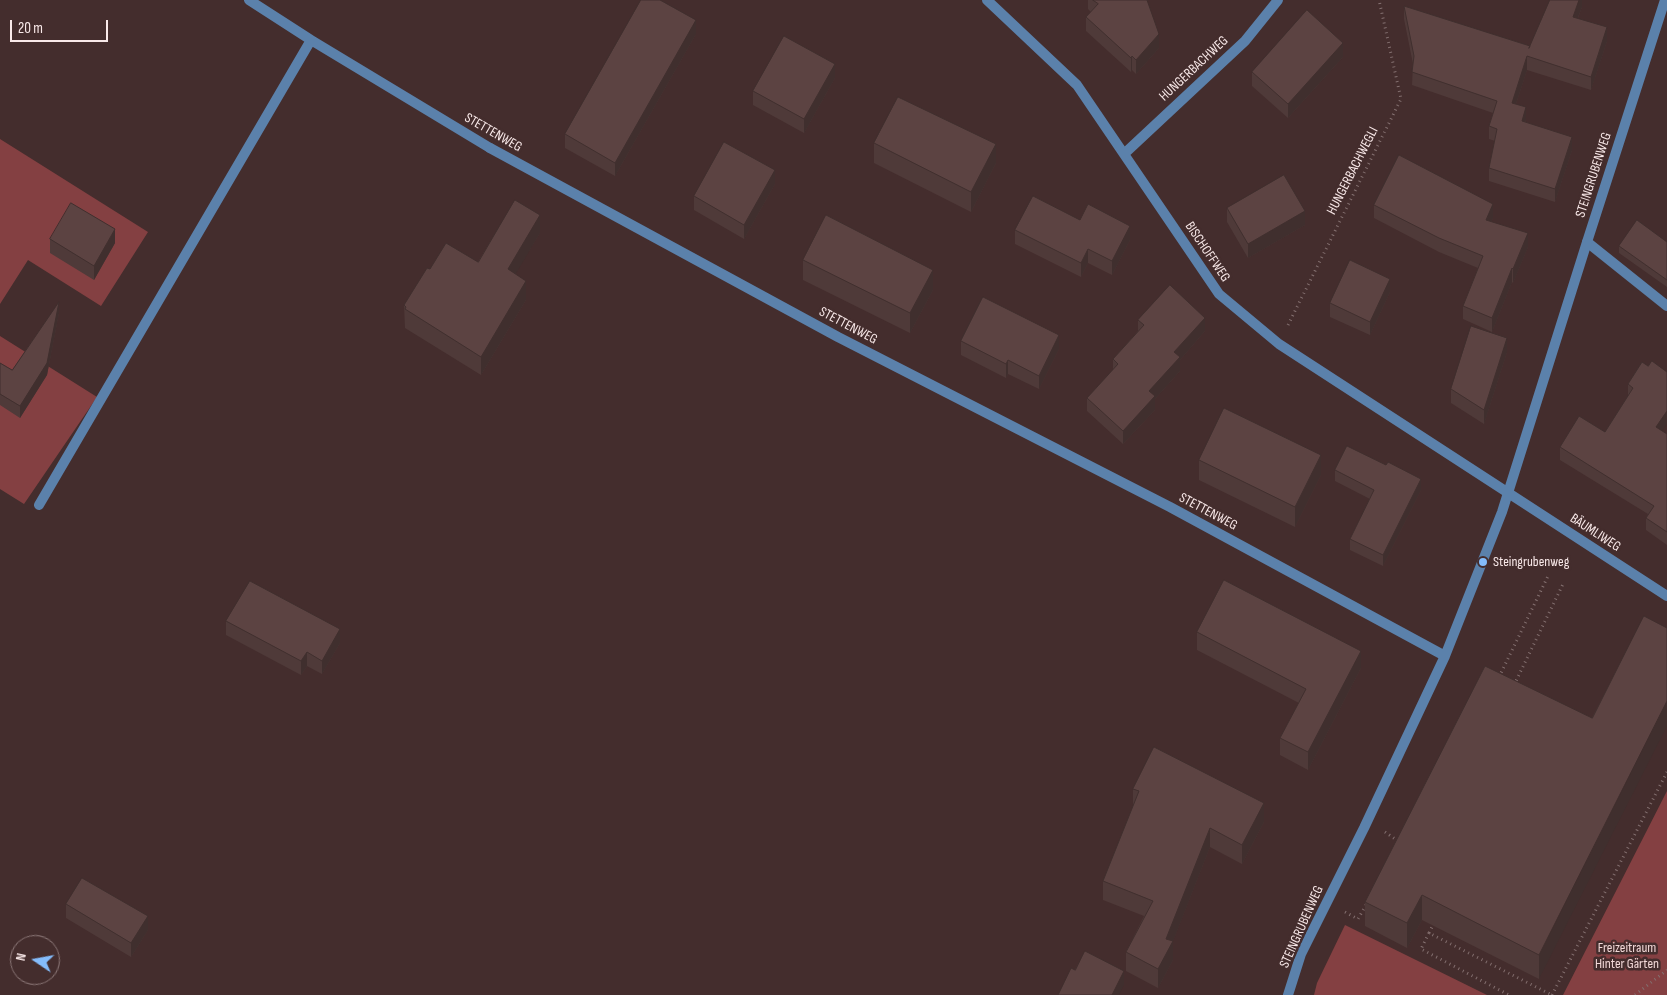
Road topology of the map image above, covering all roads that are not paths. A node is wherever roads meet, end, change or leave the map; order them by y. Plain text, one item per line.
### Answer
1 (250, 0) edge
2 (987, 0) edge
3 (1278, 0) edge
4 (1665, 0) edge
5 (311, 40) junction
6 (1124, 154) junction
7 (1587, 242) junction
8 (1667, 306) edge
9 (1509, 494) junction
10 (40, 504) dead end
11 (1667, 596) edge
12 (1445, 656) junction
13 (1288, 995) edge

1 - 5 street, STETTENWEG
2 - 6 street, BISCHOFFWEG
3 - 6 street, HUNGERBACHWEG
4 - 7 street, STEINGRUBENWEG
5 - 10 street
5 - 12 street, STETTENWEG
6 - 9 street, BISCHOFFWEG
7 - 8 street
7 - 9 street, STEINGRUBENWEG
9 - 11 street, BÄUMLIWEG
9 - 12 street, STEINGRUBENWEG
12 - 13 street, STEINGRUBENWEG

